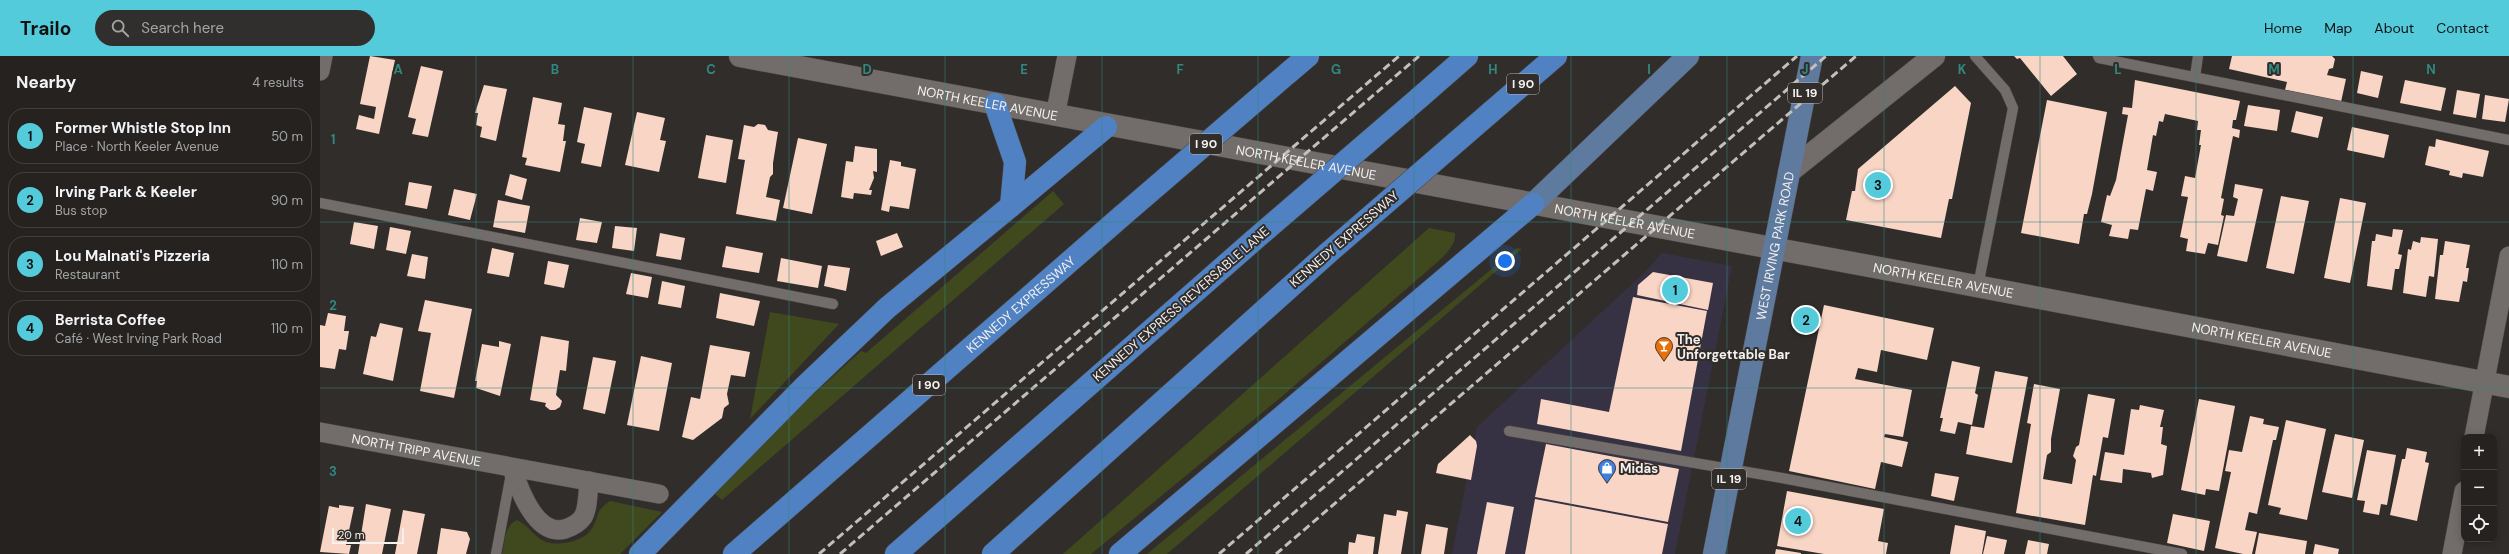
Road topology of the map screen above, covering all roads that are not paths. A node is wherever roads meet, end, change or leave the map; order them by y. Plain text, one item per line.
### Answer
1 (323, 56) edge
2 (740, 56) edge
3 (1067, 56) edge
4 (1308, 56) edge
5 (1467, 56) edge
6 (1556, 56) edge
7 (1688, 56) edge
8 (1812, 56) edge
9 (1934, 56) edge
10 (1975, 56) edge
11 (2098, 56) edge
12 (2198, 56) edge
13 (320, 71) edge
14 (2195, 77) junction
15 (995, 104) junction
16 (1055, 116) junction
17 (1106, 126) junction
18 (2509, 140) edge
19 (1789, 172) junction
20 (320, 203) edge
21 (1533, 204) junction
22 (1011, 206) junction
23 (1774, 247) junction
24 (2509, 256) edge
25 (1978, 286) junction
26 (833, 304) dead end
27 (2485, 383) junction
28 (2509, 388) edge
29 (1509, 431) dead end
30 (320, 432) edge
31 (2475, 434) edge
32 (512, 468) junction
33 (1730, 470) junction
34 (589, 481) junction
35 (659, 494) dead end
36 (2461, 506) edge
37 (496, 554) edge
38 (640, 554) edge
39 (734, 554) edge
40 (896, 554) edge
41 (992, 554) edge
42 (1120, 554) edge
43 (1714, 554) edge
44 (2182, 554) edge
45 (2452, 554) edge

1 - 13 street
2 - 15 street, NORTH KEELER AVENUE
3 - 16 street
4 - 39 highway, KENNEDY EXPRESSWAY / I 90, bridge
5 - 40 highway, KENNEDY EXPRESS REVERSABLE LANE, bridge
6 - 41 highway, KENNEDY EXPRESSWAY / I 90, bridge
7 - 21 main road
8 - 19 main road, WEST IRVING PARK ROAD / IL 19
9 - 19 street
10 - 25 lane
11 - 14 lane
12 - 14 lane
14 - 18 lane
15 - 16 street, NORTH KEELER AVENUE
15 - 22 highway
16 - 17 street, NORTH KEELER AVENUE
17 - 21 street, NORTH KEELER AVENUE
17 - 22 highway
19 - 23 main road, WEST IRVING PARK ROAD / IL 19
20 - 26 lane
21 - 23 street, NORTH KEELER AVENUE
21 - 42 highway
22 - 38 highway
23 - 25 street, NORTH KEELER AVENUE
23 - 33 main road, WEST IRVING PARK ROAD / IL 19
24 - 27 street
25 - 27 street, NORTH KEELER AVENUE
27 - 28 street, NORTH KEELER AVENUE
27 - 31 street
29 - 33 lane
30 - 32 street, NORTH TRIPP AVENUE
32 - 34 street, NORTH TRIPP AVENUE
32 - 34 street
32 - 37 lane
33 - 43 main road, WEST IRVING PARK ROAD / IL 19
33 - 44 lane
34 - 35 street, NORTH TRIPP AVENUE
36 - 45 street

